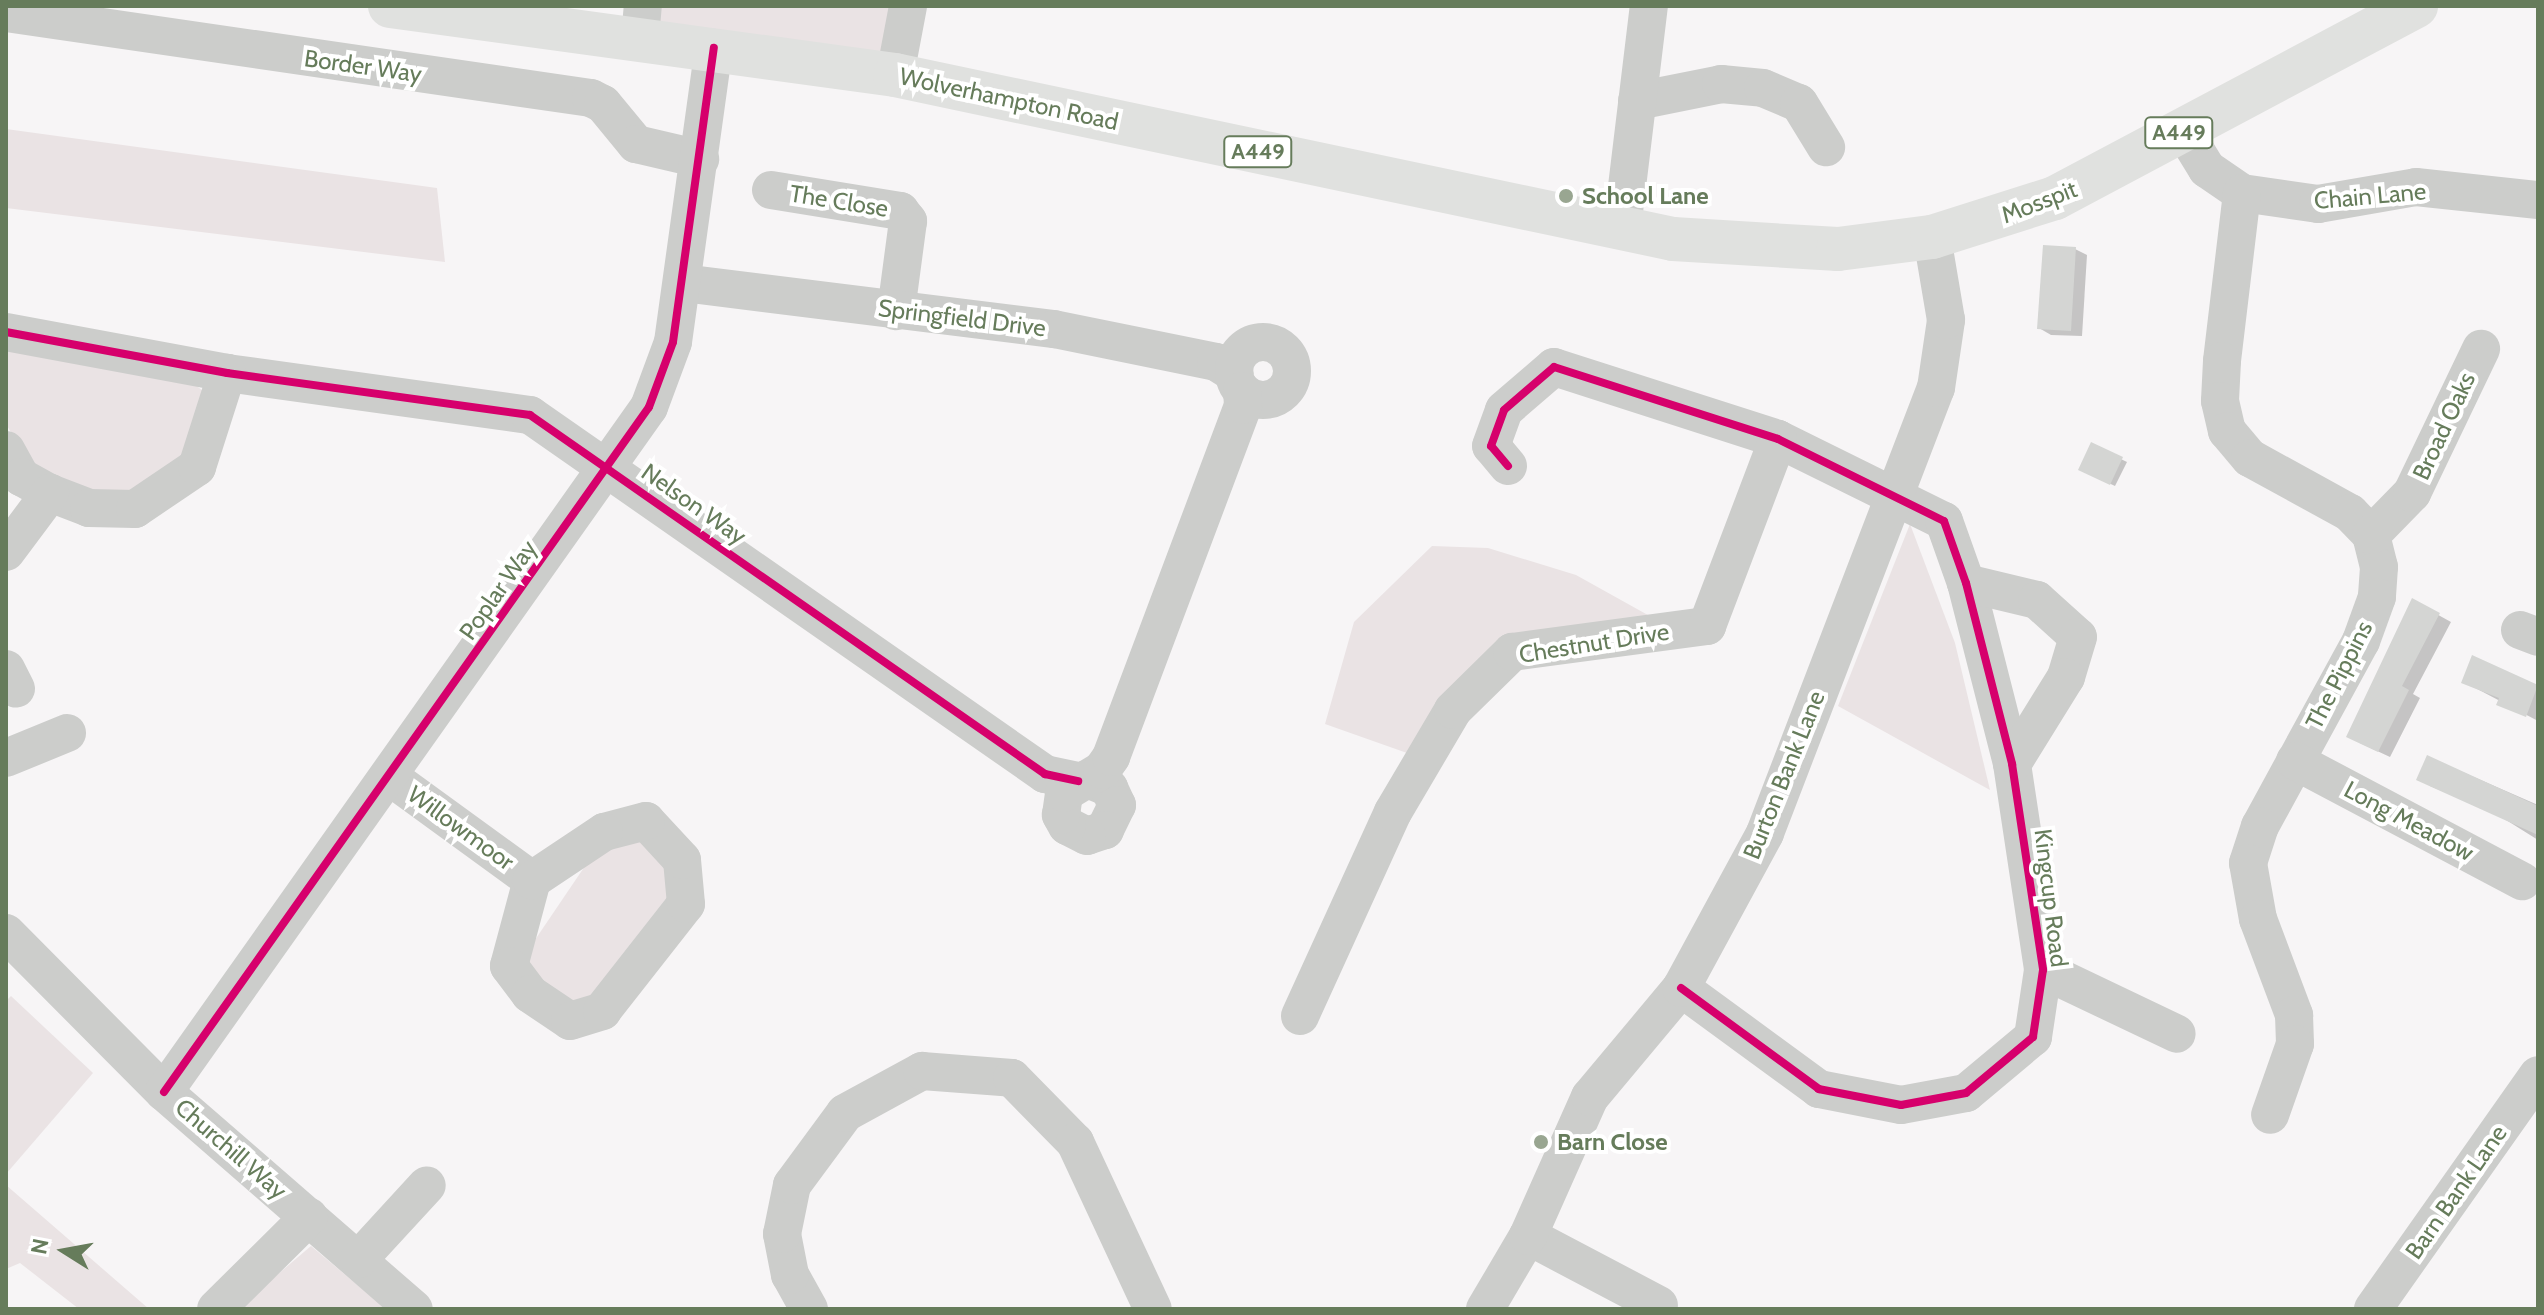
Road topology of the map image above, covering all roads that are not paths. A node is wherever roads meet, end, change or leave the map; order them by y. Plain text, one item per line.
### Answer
1 (390, 6) edge
2 (908, 6) edge
3 (1649, 6) edge
4 (2416, 6) edge
5 (6, 13) edge
6 (641, 22) edge
7 (714, 48) junction
8 (895, 75) junction
9 (1637, 101) junction
10 (2183, 130) junction
11 (1826, 147) dead end
12 (700, 159) junction
13 (771, 190) dead end
14 (2242, 193) junction
15 (2538, 200) edge
16 (1622, 228) junction
17 (1932, 237) junction
18 (683, 283) junction
19 (896, 311) junction
20 (6, 332) edge
21 (2481, 349) dead end
22 (227, 373) junction
23 (1778, 439) junction
24 (6, 450) edge
25 (1508, 466) dead end
26 (608, 468) junction
27 (50, 493) junction
28 (1892, 494) junction
29 (2371, 535) junction
30 (6, 552) edge
31 (1966, 583) junction
32 (67, 733) dead end
33 (6, 758) edge
34 (2295, 761) junction
35 (2012, 764) junction
36 (390, 777) junction
37 (1082, 780) joint
38 (532, 880) junction
39 (2522, 881) dead end
40 (6, 933) edge
41 (2043, 970) junction
42 (1681, 988) junction
43 (1300, 1016) dead end
44 (2177, 1034) dead end
45 (2538, 1075) edge
46 (164, 1092) junction
47 (2270, 1115) dead end
48 (427, 1185) dead end
49 (309, 1217) junction
50 (1528, 1236) junction
51 (359, 1259) junction
52 (1659, 1305) dead end
53 (216, 1309) edge
54 (414, 1309) edge
55 (809, 1309) edge
56 (1153, 1309) edge
57 (1485, 1309) edge
58 (2373, 1309) edge

1 - 6 highway, Wolverhampton Road / A449
2 - 8 street
3 - 9 street
4 - 10 highway, Mosspit / A449
5 - 12 street, Border Way
6 - 7 highway, Wolverhampton Road / A449
7 - 8 highway, Wolverhampton Road / A449
7 - 12 street, Poplar Way
8 - 16 highway, Wolverhampton Road / A449
9 - 11 street
9 - 16 street
10 - 14 street, Chain Lane
10 - 17 highway, Mosspit / A449
12 - 18 street, Poplar Way
13 - 19 street, The Close
14 - 15 street, Chain Lane
14 - 29 street
16 - 17 highway, Mosspit / A449
17 - 28 street, Burton Bank Lane
18 - 19 street, Springfield Drive
18 - 26 street, Poplar Way
19 - 37 street, Springfield Drive
20 - 22 street, Nelson Way
21 - 29 street, Broad Oaks
22 - 26 street, Nelson Way
22 - 27 street
23 - 25 street, Kingcup Road
23 - 28 street, Kingcup Road
23 - 43 street, Chestnut Drive
24 - 27 street
26 - 36 street, Poplar Way
26 - 37 street, Nelson Way
27 - 30 street
28 - 31 street, Kingcup Road
28 - 42 street, Burton Bank Lane
29 - 34 street, The Pippins
31 - 35 street, Kingcup Road
31 - 35 street
32 - 33 street
34 - 39 street, Long Meadow
34 - 47 street, The Pippins
35 - 41 street, Kingcup Road
36 - 38 street, Willowmoor
36 - 46 street, Poplar Way
38 - 38 street, Willowmoor
40 - 46 street, Churchill Way
41 - 42 street, Kingcup Road
41 - 44 street
42 - 50 street, Burton Bank Lane
45 - 58 street, Barn Bank Lane
46 - 49 street, Churchill Way
48 - 51 street
49 - 51 street, Churchill Way
49 - 53 street
50 - 52 street
50 - 57 street, Burton Bank Lane
51 - 54 street, Churchill Way
55 - 56 street

